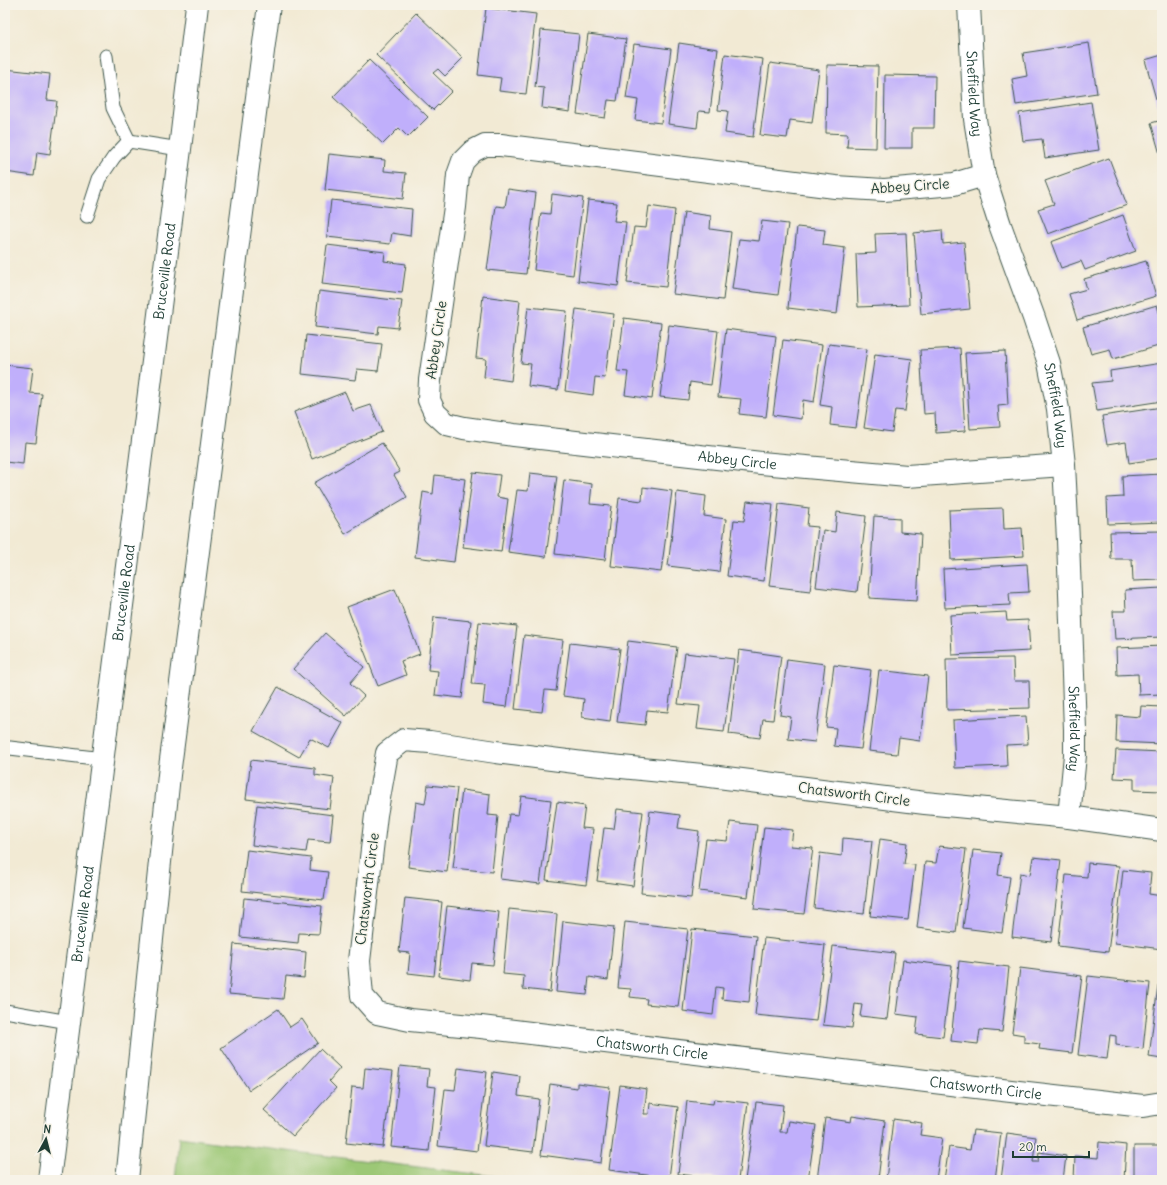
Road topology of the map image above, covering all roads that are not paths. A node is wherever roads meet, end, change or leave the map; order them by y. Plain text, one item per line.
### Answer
1 (197, 5) edge
2 (269, 5) edge
3 (969, 5) edge
4 (106, 56) dead end
5 (129, 141) junction
6 (180, 149) junction
7 (984, 175) junction
8 (87, 216) dead end
9 (1064, 465) junction
10 (10, 748) dead end
11 (103, 759) junction
12 (1069, 817) junction
13 (1162, 830) edge
14 (5, 1011) edge
15 (69, 1022) junction
16 (1162, 1103) edge
17 (49, 1180) edge
18 (127, 1180) edge

1 - 6 street, Bruceville Road
2 - 18 street
3 - 7 street, Sheffield Way
4 - 5 lane
5 - 6 lane
5 - 8 lane
6 - 11 street, Bruceville Road
7 - 9 street, Sheffield Way
7 - 9 street, Abbey Circle
9 - 12 street, Sheffield Way
10 - 11 lane
11 - 15 street, Bruceville Road
12 - 13 street, Chatsworth Circle
12 - 16 street, Chatsworth Circle
14 - 15 lane
15 - 17 street, Bruceville Road

